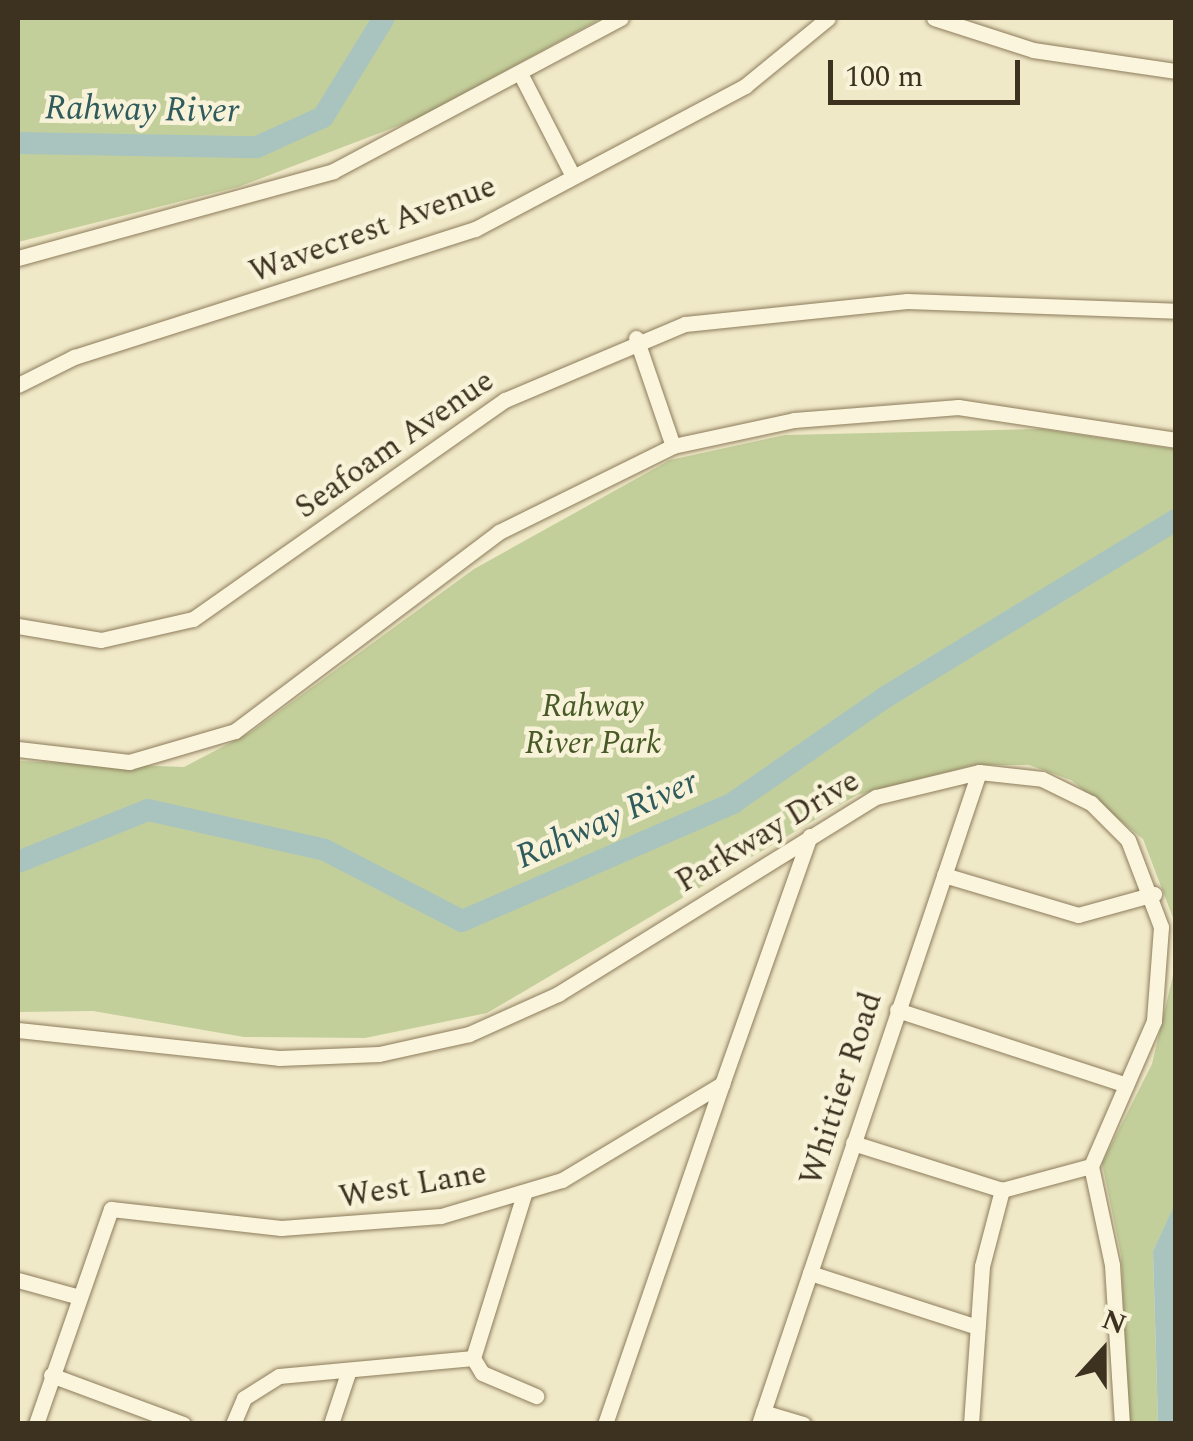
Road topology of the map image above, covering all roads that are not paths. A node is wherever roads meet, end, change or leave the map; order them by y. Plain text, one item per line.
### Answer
1 (622, 18) edge
2 (828, 18) edge
3 (934, 18) edge
4 (1176, 71) edge
5 (521, 75) junction
6 (573, 176) junction
7 (18, 258) edge
8 (1176, 312) edge
9 (636, 338) junction
10 (18, 384) edge
11 (1176, 440) edge
12 (673, 446) junction
13 (18, 626) edge
14 (18, 748) edge
15 (980, 772) junction
16 (810, 836) junction
17 (944, 875) junction
18 (1154, 894) junction
19 (897, 1010) junction
20 (18, 1030) edge
21 (722, 1084) junction
22 (1126, 1085) junction
23 (853, 1143) junction
24 (1091, 1166) junction
25 (1002, 1190) junction
26 (524, 1194) junction
27 (810, 1273) junction
28 (18, 1280) edge
29 (76, 1296) junction
30 (978, 1328) junction
31 (473, 1358) junction
32 (350, 1370) junction
33 (52, 1375) junction
34 (536, 1396) dead end
35 (762, 1418) edge
36 (36, 1424) edge
37 (183, 1424) edge
38 (233, 1424) edge
39 (331, 1424) edge
40 (605, 1424) edge
41 (803, 1424) edge
42 (972, 1424) edge
43 (1122, 1424) edge

1 - 5 street
2 - 6 street, Wavecrest Avenue
3 - 4 street
5 - 6 street
5 - 7 street
6 - 10 street, Wavecrest Avenue
8 - 9 street, Seafoam Avenue
9 - 12 street
9 - 13 street, Seafoam Avenue
11 - 12 street
12 - 14 street
15 - 16 street, Parkway Drive
15 - 17 street, Whittier Road
15 - 18 street, Parkway Drive
16 - 20 street, Parkway Drive
16 - 21 street
17 - 18 street
17 - 19 street, Whittier Road
18 - 22 street, Parkway Drive
19 - 22 street
19 - 23 street, Whittier Road
21 - 26 street, West Lane
21 - 40 street
22 - 24 street, Parkway Drive
23 - 25 street
23 - 27 street, Whittier Road
24 - 25 street
24 - 43 street
25 - 30 street
26 - 29 street, West Lane
26 - 31 street
27 - 30 street
27 - 35 street, Whittier Road
28 - 29 street
29 - 33 street, West Lane
30 - 42 street
31 - 32 street
31 - 34 street
32 - 38 street
32 - 39 street
33 - 36 street, West Lane
33 - 37 street
35 - 41 street

